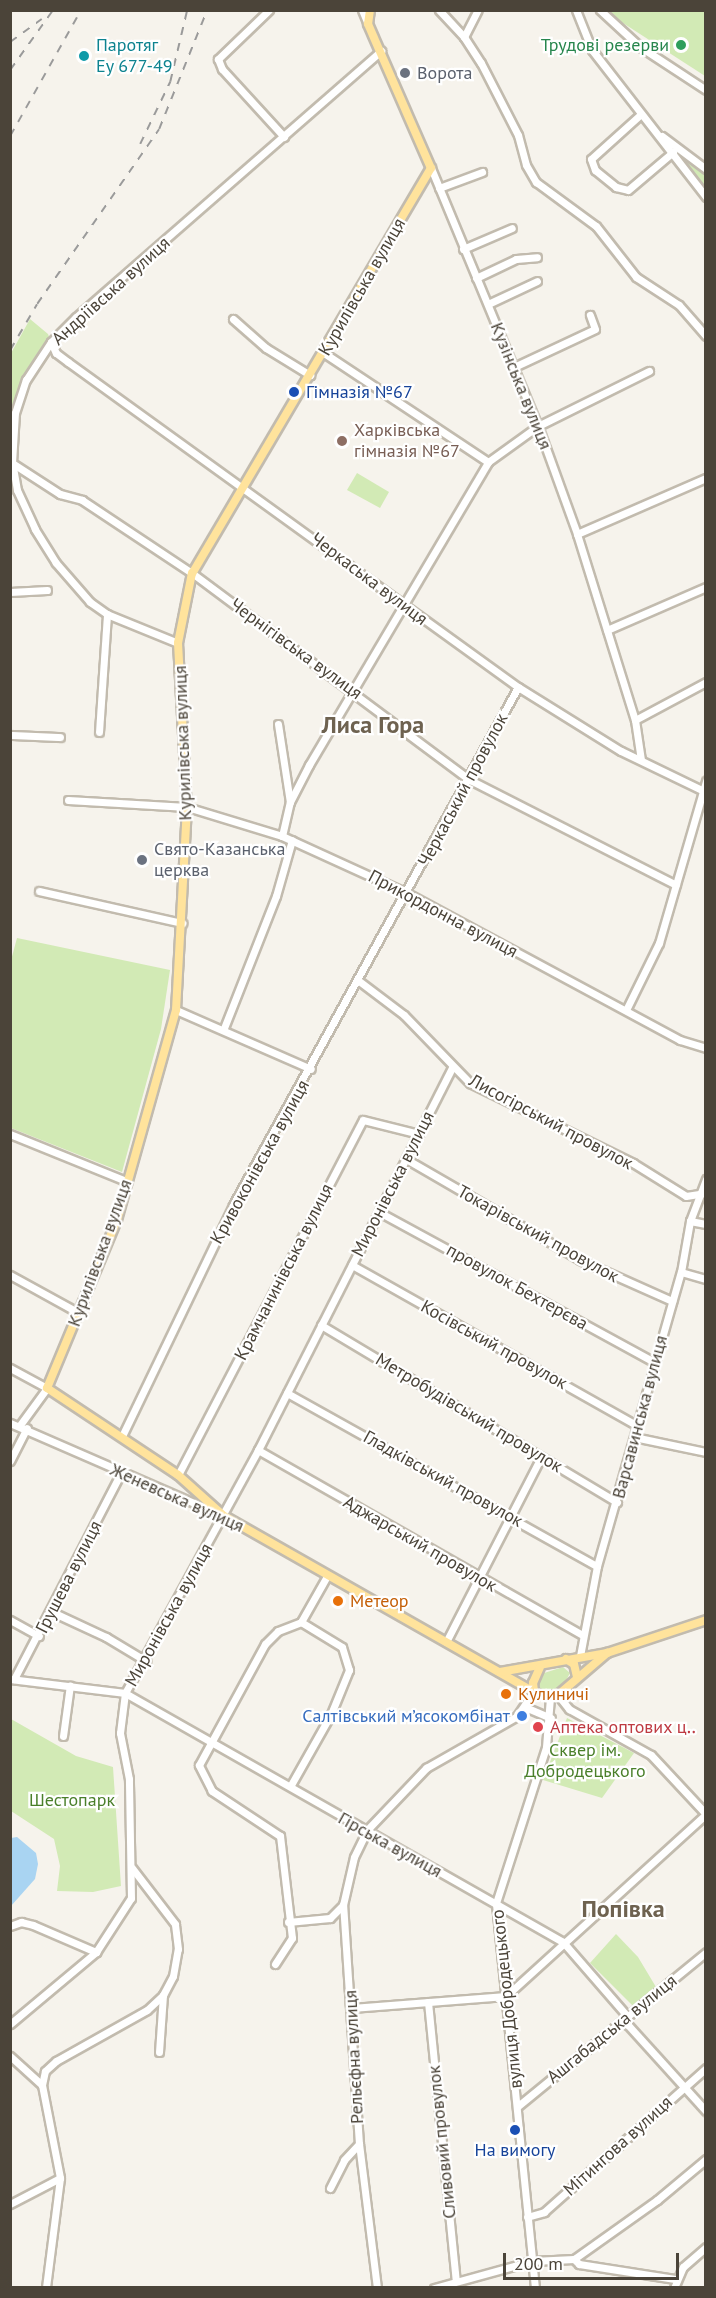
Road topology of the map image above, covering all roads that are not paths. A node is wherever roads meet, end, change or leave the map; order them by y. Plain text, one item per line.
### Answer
1 (269, 10) edge
2 (362, 10) edge
3 (370, 10) edge
4 (375, 10) edge
5 (439, 10) edge
6 (478, 10) edge
7 (576, 10) edge
8 (601, 11) edge
9 (368, 24) junction
10 (464, 37) junction
11 (381, 51) junction
12 (705, 90) edge
13 (641, 114) junction
14 (659, 135) junction
15 (284, 137) junction
16 (673, 152) junction
17 (431, 168) junction
18 (705, 169) edge
19 (483, 172) dead end
20 (439, 188) junction
21 (705, 197) edge
22 (512, 228) dead end
23 (463, 249) junction
24 (537, 257) dead end
25 (476, 279) junction
26 (537, 281) dead end
27 (488, 304) junction
28 (590, 315) dead end
29 (233, 319) dead end
30 (705, 336) edge
31 (51, 342) junction
32 (324, 353) junction
33 (514, 367) junction
34 (649, 370) dead end
35 (310, 375) junction
36 (538, 426) junction
37 (488, 462) junction
38 (12, 463) edge
39 (705, 478) edge
40 (242, 484) junction
41 (577, 534) junction
42 (192, 573) junction
43 (705, 587) edge
44 (48, 590) dead end
45 (10, 592) edge
46 (405, 606) junction
47 (106, 614) junction
48 (607, 630) junction
49 (178, 642) junction
50 (705, 682) edge
51 (518, 687) junction
52 (354, 690) junction
53 (635, 720) junction
54 (278, 724) dead end
55 (99, 732) dead end
56 (10, 735) edge
57 (60, 737) dead end
58 (640, 760) junction
59 (470, 780) junction
60 (705, 781) edge
61 (703, 792) edge
62 (68, 800) dead end
63 (290, 802) junction
64 (187, 807) junction
65 (282, 836) junction
66 (292, 840) junction
67 (676, 885) junction
68 (39, 891) dead end
69 (407, 893) junction
70 (182, 923) junction
71 (359, 981) junction
72 (176, 1010) junction
73 (626, 1010) junction
74 (224, 1028) junction
75 (705, 1048) edge
76 (452, 1067) junction
77 (310, 1069) junction
78 (10, 1134) edge
79 (419, 1134) junction
80 (406, 1159) junction
81 (705, 1179) edge
82 (128, 1182) junction
83 (702, 1194) edge
84 (379, 1212) junction
85 (690, 1221) junction
86 (705, 1224) edge
87 (352, 1265) junction
88 (681, 1272) junction
89 (10, 1275) edge
90 (705, 1279) edge
91 (672, 1301) junction
92 (79, 1313) junction
93 (321, 1325) junction
94 (654, 1362) junction
95 (10, 1368) edge
96 (47, 1388) junction
97 (287, 1393) junction
98 (10, 1423) edge
99 (636, 1425) junction
100 (23, 1427) junction
101 (122, 1436) junction
102 (633, 1437) junction
103 (258, 1450) junction
104 (705, 1452) edge
105 (541, 1456) junction
106 (10, 1461) edge
107 (121, 1473) junction
108 (178, 1475) junction
109 (617, 1502) junction
110 (224, 1516) junction
111 (510, 1517) junction
112 (597, 1566) junction
113 (327, 1576) junction
114 (480, 1579) junction
115 (51, 1611) junction
116 (10, 1620) edge
117 (705, 1620) edge
118 (301, 1622) junction
119 (582, 1635) junction
120 (39, 1636) junction
121 (446, 1642) junction
122 (607, 1653) junction
123 (580, 1656) junction
124 (566, 1659) junction
125 (146, 1661) junction
126 (540, 1667) junction
127 (496, 1672) junction
128 (577, 1677) junction
129 (12, 1679) edge
130 (70, 1685) junction
131 (534, 1691) junction
132 (125, 1693) junction
133 (554, 1696) junction
134 (525, 1707) junction
135 (551, 1718) junction
136 (63, 1736) dead end
137 (210, 1739) junction
138 (291, 1785) junction
139 (705, 1814) edge
140 (367, 1830) junction
141 (132, 1868) junction
142 (496, 1903) junction
143 (343, 1905) junction
144 (288, 1922) junction
145 (10, 1926) edge
146 (562, 1942) junction
147 (96, 1952) junction
148 (705, 1952) edge
149 (274, 1964) dead end
150 (163, 1995) junction
151 (506, 1996) junction
152 (428, 2002) junction
153 (352, 2008) junction
154 (628, 2017) junction
155 (10, 2024) edge
156 (159, 2052) dead end
157 (10, 2056) edge
158 (705, 2068) edge
159 (42, 2085) junction
160 (685, 2087) junction
161 (518, 2106) junction
162 (705, 2111) edge
163 (359, 2144) junction
164 (705, 2159) edge
165 (60, 2178) junction
166 (330, 2188) dead end
167 (10, 2204) edge
168 (527, 2217) junction
169 (705, 2247) edge
170 (574, 2259) junction
171 (532, 2261) junction
172 (675, 2279) junction
173 (456, 2281) junction
174 (46, 2288) edge
175 (376, 2288) edge
176 (434, 2288) edge
177 (535, 2288) edge
178 (674, 2288) edge

1 - 15 street
2 - 9 street, Кузінська вулиця
3 - 9 main road
4 - 9 street
5 - 10 street
6 - 10 street
7 - 13 street
8 - 12 street
9 - 11 main road, Кузінська вулиця
10 - 30 street
11 - 15 street, Андріївська вулиця
11 - 17 main road, Кузінська вулиця
13 - 14 street
13 - 16 street
14 - 16 street
14 - 18 street
15 - 31 street, Андріївська вулиця
16 - 21 street
17 - 20 street, Кузінська вулиця
17 - 32 main road, Курилівська вулиця
19 - 20 street
20 - 23 street, Кузінська вулиця
22 - 23 street
23 - 25 street, Кузінська вулиця
24 - 25 street
25 - 27 street, Кузінська вулиця
26 - 27 street
27 - 33 street, Кузінська вулиця
28 - 33 street
29 - 35 street
31 - 38 street, Андріївська вулиця
31 - 40 street, Черкаська вулиця
32 - 35 main road, Курилівська вулиця
32 - 37 street
33 - 36 street, Кузінська вулиця
34 - 36 street
35 - 40 main road, Курилівська вулиця
36 - 37 street
36 - 41 street, Кузінська вулиця
37 - 46 street
38 - 42 street, Чернігівська вулиця
38 - 47 street, Андріївська вулиця
39 - 41 street
40 - 42 main road, Курилівська вулиця
40 - 46 street, Черкаська вулиця
41 - 48 street, Кузінська вулиця
42 - 49 main road, Курилівська вулиця
42 - 52 street, Чернігівська вулиця
43 - 48 street
44 - 45 street
46 - 51 street, Черкаська вулиця
46 - 52 street
47 - 49 street, Андріївська вулиця
47 - 55 street
48 - 53 street, Кузінська вулиця
49 - 64 main road, Курилівська вулиця
50 - 53 street
51 - 58 street, Черкаська вулиця
51 - 59 street, Черкаський провулок
52 - 59 street, Чернігівська вулиця
52 - 63 street
53 - 58 street, Кузінська вулиця
54 - 63 street
56 - 57 street
58 - 61 street, Черкаська вулиця
59 - 67 street, Чернігівська вулиця
59 - 69 street, Черкаський провулок
60 - 61 street
61 - 67 street
62 - 64 street, Прикордонна вулиця
63 - 65 street
64 - 65 street, Прикордонна вулиця
64 - 70 main road, Курилівська вулиця
65 - 66 street, Прикордонна вулиця
66 - 69 street, Прикордонна вулиця
66 - 74 street
67 - 73 street
68 - 70 street
69 - 71 street, Кривоконівська вулиця
69 - 73 street, Прикордонна вулиця
70 - 72 main road, Курилівська вулиця
71 - 76 street, Лисогірський провулок
71 - 77 street, Кривоконівська вулиця
72 - 74 street
72 - 82 main road, Курилівська вулиця
73 - 75 street, Прикордонна вулиця
74 - 77 street
76 - 79 street, Миронівська вулиця
76 - 83 street, Лисогірський провулок
77 - 101 street, Кривоконівська вулиця
78 - 82 street
79 - 80 street, Миронівська вулиця
79 - 108 street, Крамчанинівська вулиця
80 - 84 street, Миронівська вулиця
80 - 91 street, Токарівський провулок
81 - 83 street, Варсавинська вулиця
82 - 92 main road, Курилівська вулиця
83 - 85 street, Варсавинська вулиця
84 - 87 street, Миронівська вулиця
84 - 94 street, провулок Бехтерєва
85 - 86 street
85 - 88 street, Варсавинська вулиця
87 - 93 street, Миронівська вулиця
87 - 99 street, Косівський провулок
88 - 90 street
88 - 91 street, Варсавинська вулиця
89 - 92 street
91 - 94 street, Варсавинська вулиця
92 - 96 main road, Курилівська вулиця
93 - 97 street, Миронівська вулиця
93 - 105 street, Метробудівський провулок
94 - 99 street, Варсавинська вулиця
95 - 96 street
96 - 100 street, Курилівська вулиця
96 - 101 main road
97 - 103 street, Миронівська вулиця
97 - 111 street, Гладківський провулок
98 - 100 street, Женевська вулиця
99 - 102 street, Варсавинська вулиця
100 - 106 street, Курилівська вулиця
100 - 107 street, Женевська вулиця
101 - 108 main road
102 - 104 street
102 - 109 street, Варсавинська вулиця
103 - 110 street, Миронівська вулиця
103 - 114 street, Аджарський провулок
105 - 109 street, Метробудівський провулок
105 - 111 street
107 - 110 street, Женевська вулиця
107 - 115 street, Грушева вулиця
108 - 110 main road
109 - 112 street, Варсавинська вулиця
110 - 113 main road, Женевська вулиця
110 - 125 street, Миронівська вулиця
111 - 112 street, Гладківський провулок
111 - 114 street
112 - 119 street, Варсавинська вулиця
113 - 118 street
113 - 121 main road, Женевська вулиця
114 - 119 street, Аджарський провулок
114 - 121 street
115 - 120 street, Грушева вулиця
115 - 125 street
116 - 120 street
117 - 122 main road
118 - 137 street
118 - 138 street
119 - 123 street, Варсавинська вулиця
120 - 129 street, Грушева вулиця
121 - 127 main road, Женевська вулиця
122 - 123 main road
122 - 128 main road
123 - 124 main road
124 - 126 main road
124 - 128 main road
125 - 132 street, Миронівська вулиця
126 - 127 main road
126 - 131 main road
127 - 131 main road, Женевська вулиця
128 - 133 main road
129 - 130 street, Гірська вулиця
130 - 132 street, Гірська вулиця
130 - 136 street
131 - 133 main road, Женевська вулиця
131 - 134 street
132 - 137 street, Гірська вулиця
132 - 141 street, Миронівська вулиця
133 - 135 street, вулиця Добродецького
133 - 139 street
134 - 135 street
134 - 140 street, Рельєфна вулиця
135 - 142 street, вулиця Добродецького
137 - 138 street, Гірська вулиця
137 - 144 street
138 - 140 street, Гірська вулиця
139 - 146 street
140 - 142 street, Гірська вулиця
140 - 143 street, Рельєфна вулиця
141 - 147 street, Миронівська вулиця
141 - 150 street
142 - 146 street, Гірська вулиця
142 - 151 street, вулиця Добродецького
143 - 144 street
143 - 153 street, Рельєфна вулиця
144 - 149 street
145 - 147 street
146 - 151 street
146 - 154 street, Гірська вулиця
147 - 155 street, Миронівська вулиця
148 - 154 street, Ашгабадська вулиця
150 - 156 street
150 - 159 street
151 - 152 street
151 - 161 street, вулиця Добродецького
152 - 153 street
152 - 173 street, Сливовий провулок
153 - 163 street, Рельєфна вулиця
154 - 160 street, Гірська вулиця
154 - 161 street, Ашгабадська вулиця
157 - 159 street
158 - 160 street, Мітингова вулиця
159 - 165 street
160 - 162 street, Гірська вулиця
160 - 168 street, Мітингова вулиця
161 - 168 street, вулиця Добродецького
163 - 166 street
163 - 175 street, Рельєфна вулиця
164 - 170 street
165 - 167 street
165 - 174 street
168 - 171 street, вулиця Добродецького
169 - 172 street
170 - 171 street
170 - 172 street
171 - 173 street
171 - 177 street, вулиця Добродецького
172 - 178 street
173 - 176 street

